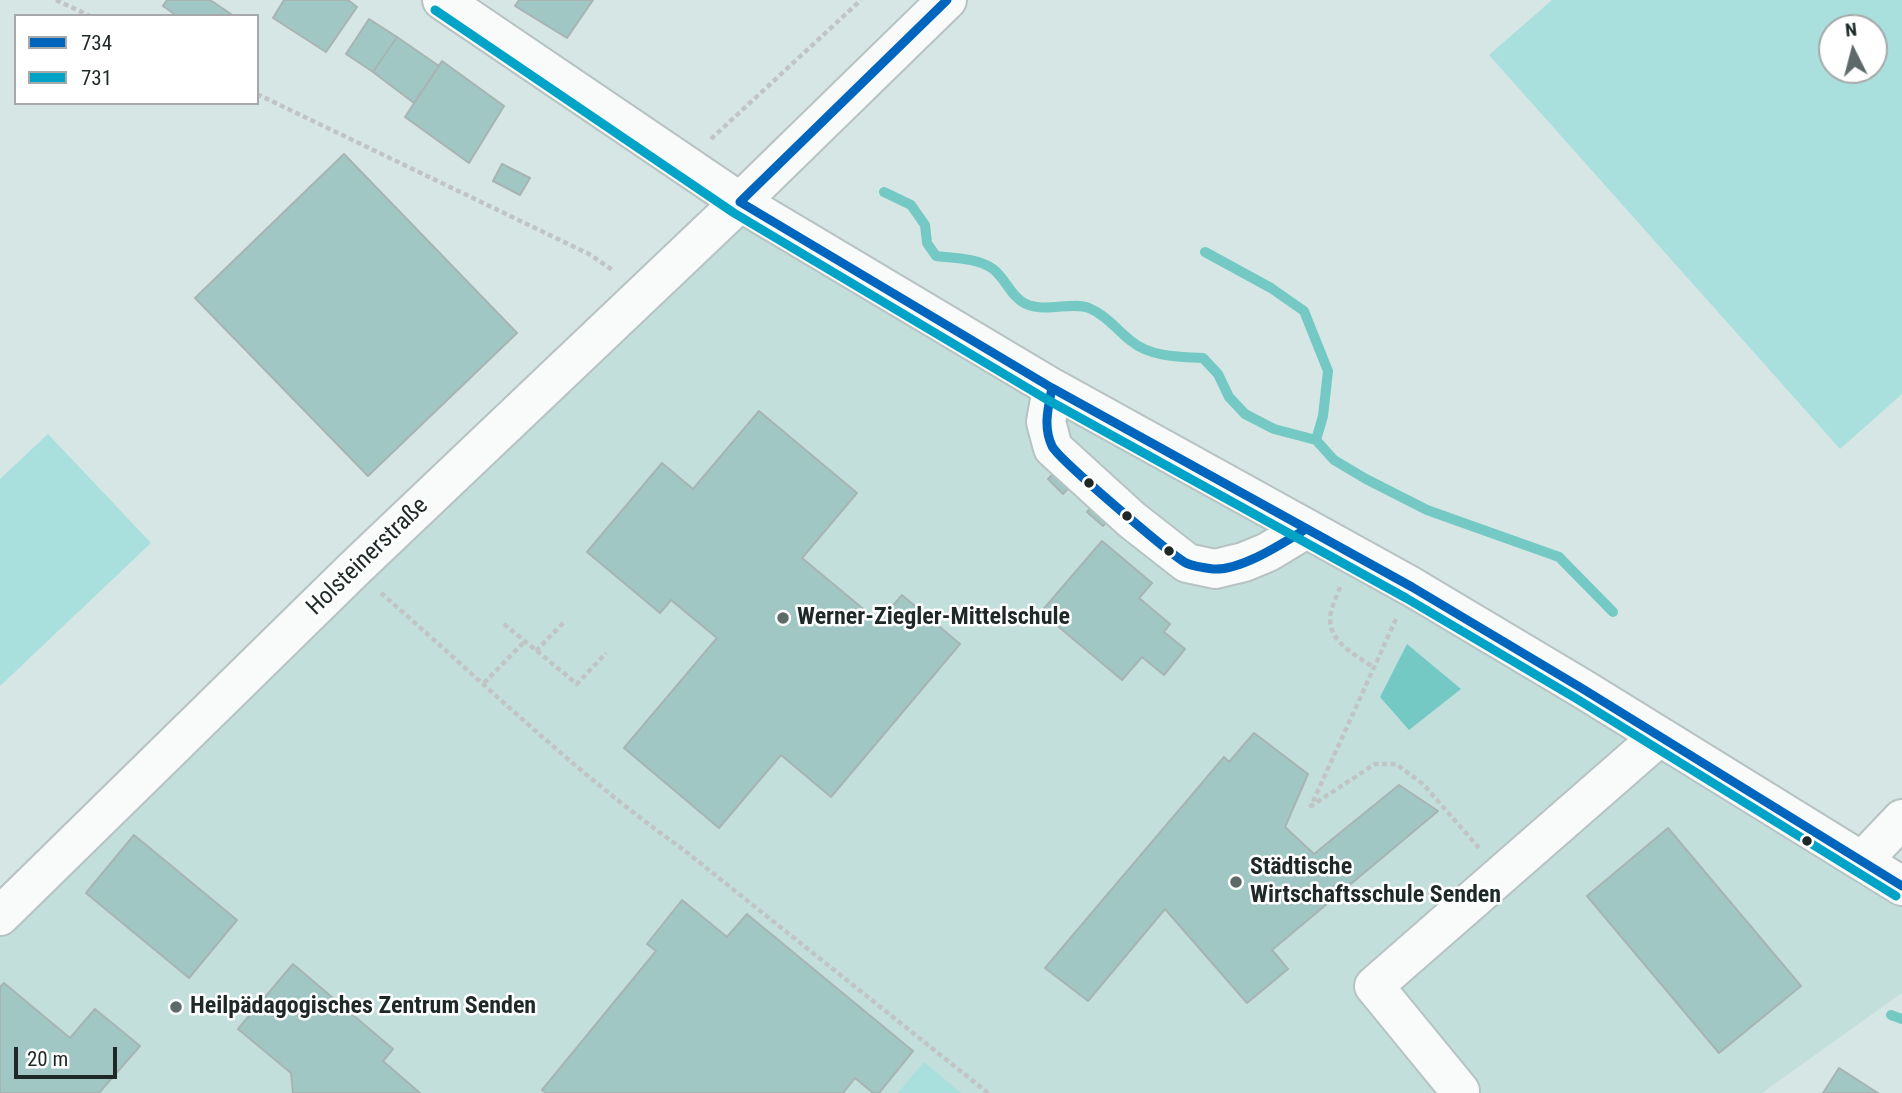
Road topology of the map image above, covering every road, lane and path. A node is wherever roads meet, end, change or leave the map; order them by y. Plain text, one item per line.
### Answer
1 (56, 0) edge
2 (442, 0) edge
3 (860, 0) edge
4 (947, 0) edge
5 (86, 14) edge
6 (259, 95) edge
7 (685, 164) junction
8 (740, 202) junction
9 (645, 292) junction
10 (1052, 388) junction
11 (1306, 529) junction
12 (1351, 553) junction
13 (354, 569) junction
14 (1412, 587) junction
15 (565, 621) dead end
16 (504, 624) dead end
17 (525, 641) junction
18 (537, 651) junction
19 (606, 653) dead end
20 (1373, 667) junction
21 (484, 683) junction
22 (1659, 737) junction
23 (1902, 819) edge
24 (1863, 860) junction
25 (1502, 875) junction
26 (1902, 886) edge
27 (0, 916) edge
28 (1460, 1091) edge
29 (988, 1093) edge

1 - 5 path
2 - 7 street
3 - 7 path
4 - 8 street, Holsteinerstraße
6 - 9 path
7 - 8 street
8 - 9 street, Holsteinerstraße
8 - 10 street
9 - 13 street, Holsteinerstraße
10 - 11 street
10 - 11 street
11 - 12 street
12 - 14 street
12 - 20 path
13 - 21 path
13 - 27 street, Holsteinerstraße
14 - 20 path
14 - 22 street
15 - 18 path
16 - 17 path
17 - 18 path
17 - 21 path
18 - 19 path
20 - 25 path
21 - 29 path
22 - 24 street
22 - 25 street
23 - 24 street
24 - 26 street
25 - 28 street

